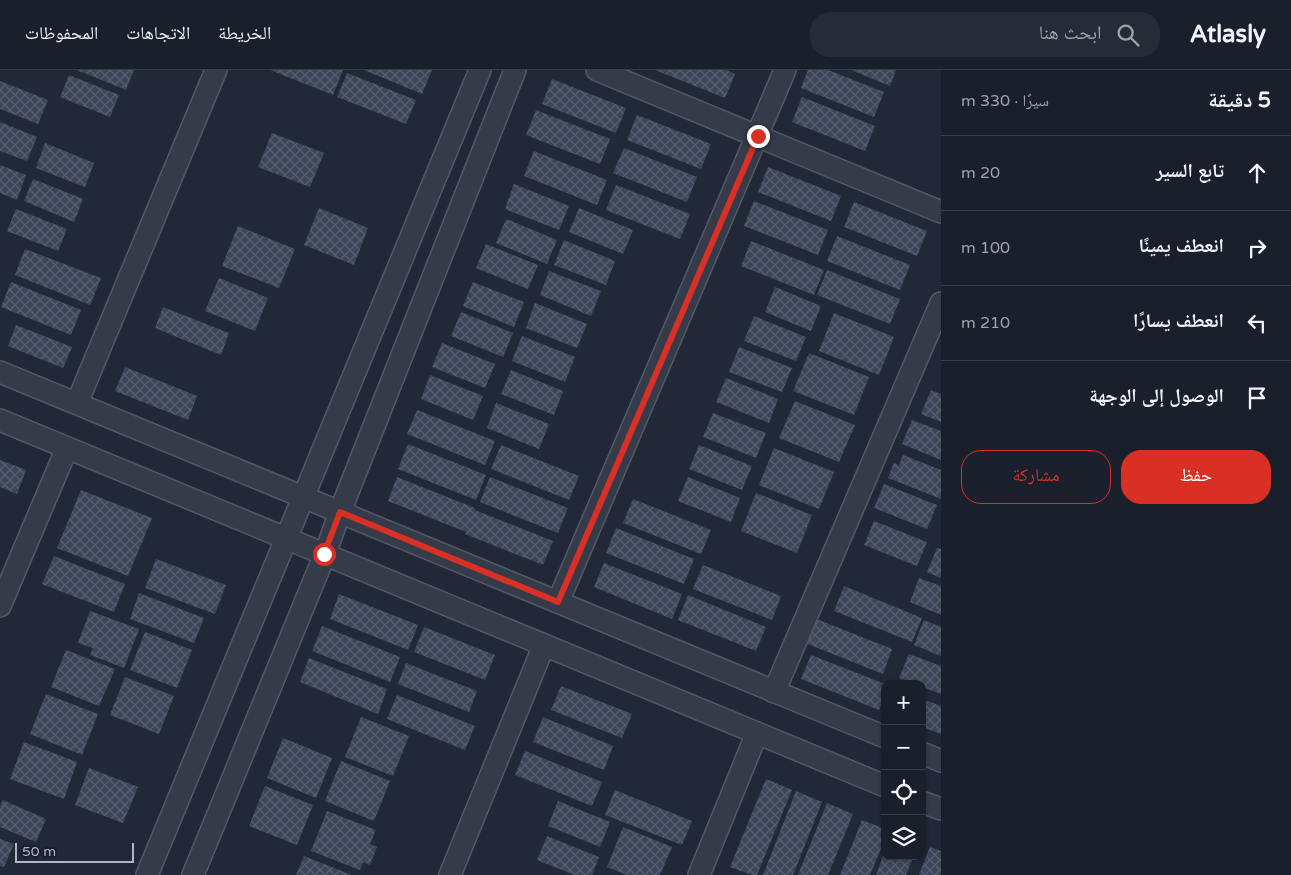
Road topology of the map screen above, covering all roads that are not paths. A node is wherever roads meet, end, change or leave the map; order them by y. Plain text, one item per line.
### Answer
1 (216, 70) edge
2 (480, 70) edge
3 (515, 70) edge
4 (597, 70) edge
5 (785, 70) edge
6 (758, 136) junction
7 (941, 212) edge
8 (941, 303) edge
9 (0, 372) edge
10 (77, 403) junction
11 (0, 420) edge
12 (67, 448) junction
13 (303, 497) junction
14 (340, 512) junction
15 (286, 539) junction
16 (324, 554) junction
17 (558, 602) junction
18 (0, 606) edge
19 (544, 645) junction
20 (774, 692) junction
21 (757, 733) junction
22 (881, 736) edge
23 (926, 755) edge
24 (941, 761) edge
25 (881, 784) edge
26 (926, 803) edge
27 (941, 809) edge
28 (147, 875) edge
29 (194, 875) edge
30 (450, 875) edge
31 (699, 875) edge

1 - 10 street
2 - 13 street
3 - 14 street
4 - 6 street
5 - 6 street
6 - 7 street
6 - 17 street
8 - 20 street
9 - 10 street
10 - 13 street
11 - 12 street
12 - 15 street
12 - 18 street
13 - 14 street
13 - 15 street
14 - 16 street
14 - 17 street
15 - 16 street
15 - 28 street
16 - 19 street
16 - 29 street
17 - 20 street
19 - 21 street
19 - 30 street
20 - 22 street
21 - 25 street
21 - 31 street
23 - 24 street
26 - 27 street

